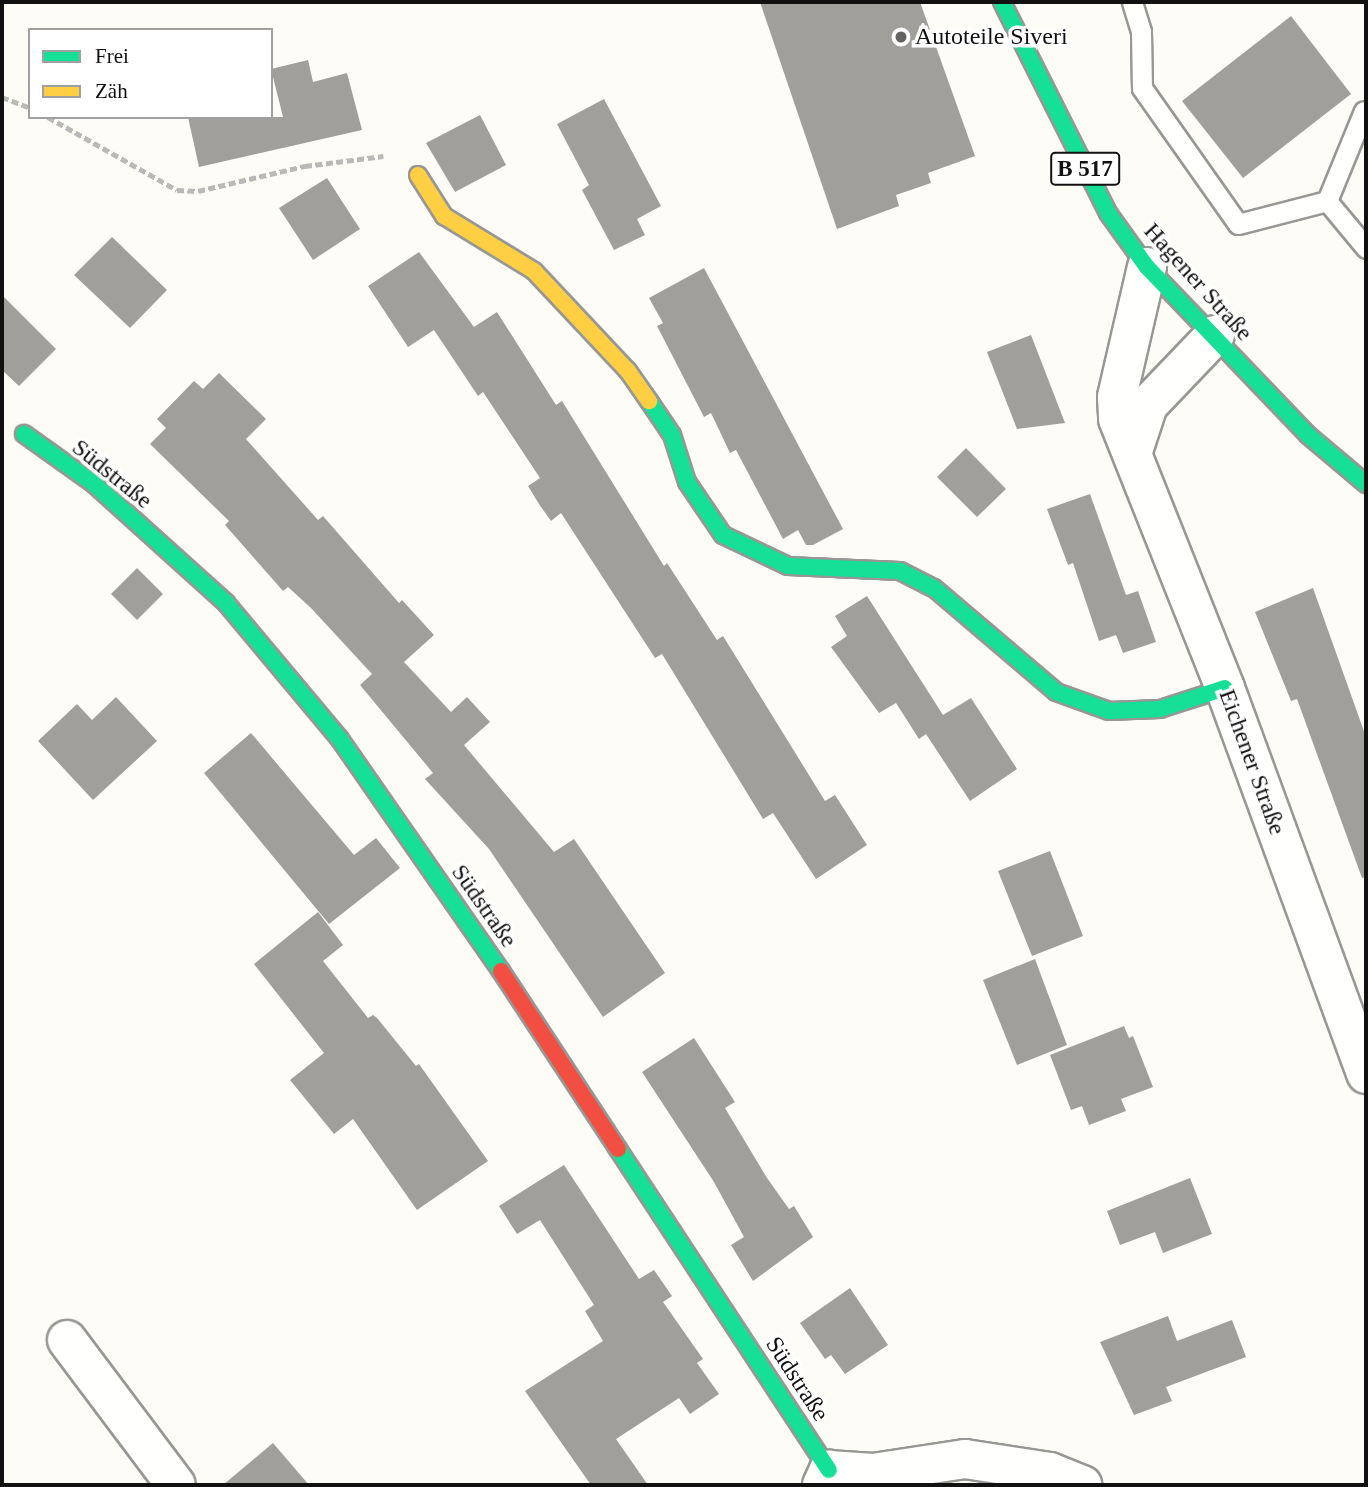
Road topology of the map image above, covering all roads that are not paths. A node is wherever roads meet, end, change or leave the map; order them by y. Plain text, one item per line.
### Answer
1 (1002, 2) edge
2 (1132, 2) edge
3 (1364, 111) dead end
4 (418, 175) road end
5 (1327, 201) junction
6 (1366, 248) edge
7 (1147, 267) junction
8 (1215, 335) junction
9 (24, 434) dead end
10 (1133, 451) junction
11 (1366, 484) edge
12 (1225, 688) junction
13 (1366, 1074) edge
14 (67, 1340) dead end
15 (826, 1478) edge
16 (176, 1485) edge
17 (1083, 1485) edge

1 - 7 street, Hagener Straße / B 517
2 - 5 lane
3 - 5 lane
4 - 12 street
5 - 6 lane
7 - 8 street, Hagener Straße / B 517
7 - 10 street, Eichener Straße
8 - 10 street
8 - 11 street, Hagener Straße / B 517
9 - 15 street, Südstraße
10 - 12 street, Eichener Straße
12 - 13 street, Eichener Straße
14 - 16 street
15 - 17 street

